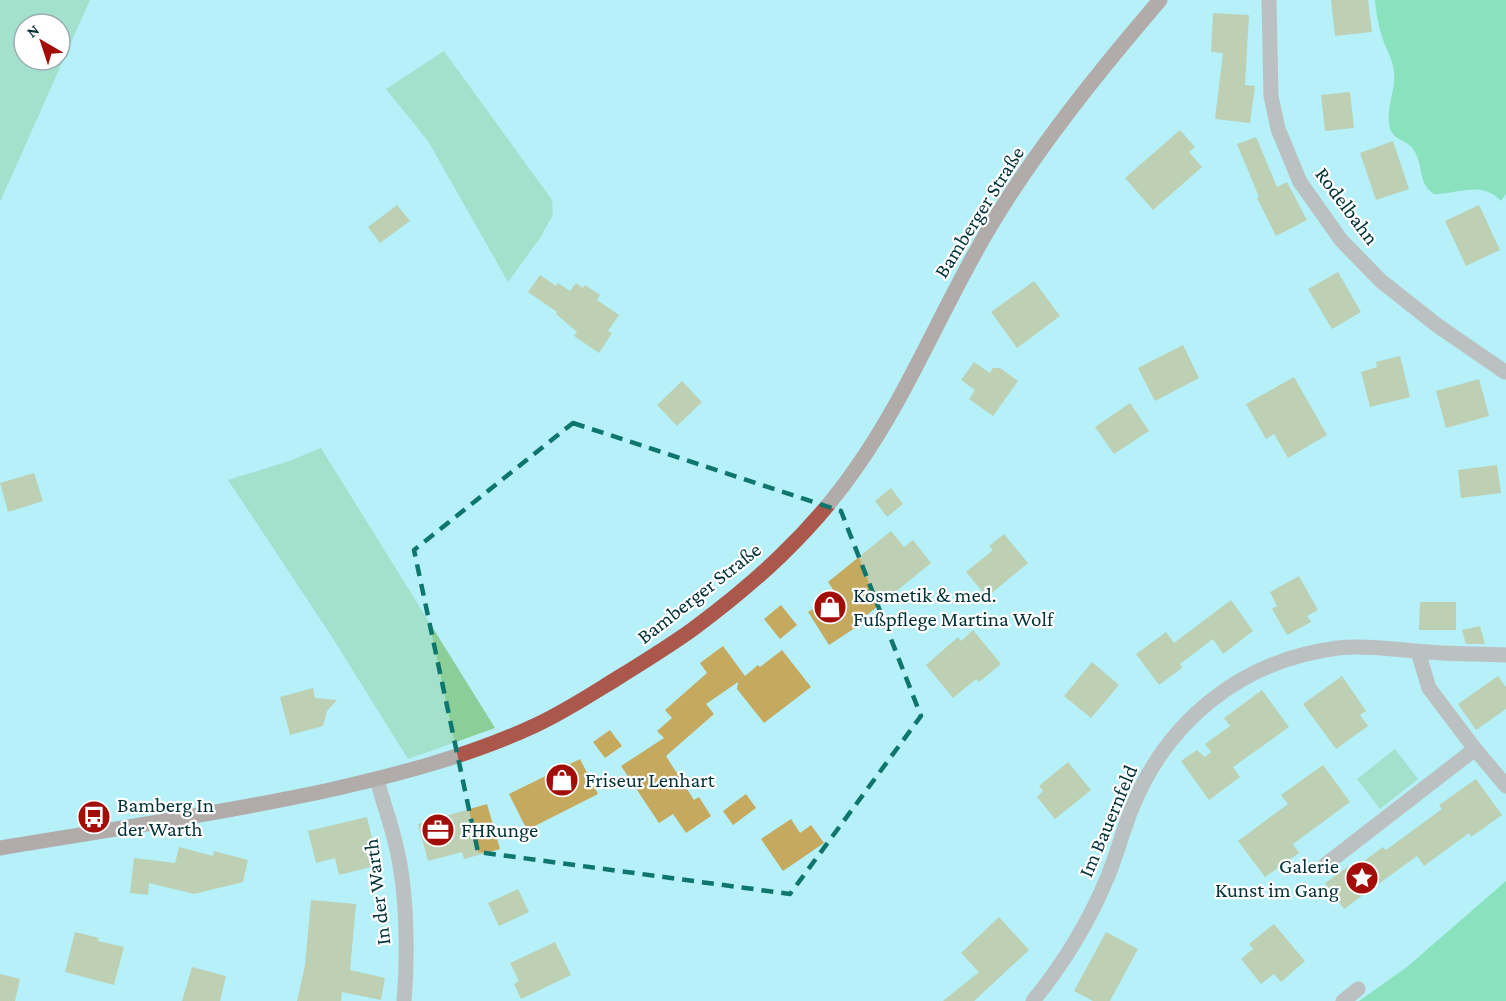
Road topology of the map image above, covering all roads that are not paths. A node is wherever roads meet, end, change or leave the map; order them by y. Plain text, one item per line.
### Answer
1 (1160, 0) edge
2 (1269, 0) edge
3 (1506, 372) edge
4 (1418, 652) junction
5 (1506, 655) edge
6 (1475, 749) junction
7 (377, 779) junction
8 (1506, 786) edge
9 (0, 848) edge
10 (1325, 865) dead end
11 (1358, 989) dead end
12 (404, 1001) edge
13 (1033, 1001) edge
14 (1343, 1001) edge

1 - 7 street, Bamberger Straße
2 - 3 street, Rodelbahn
4 - 5 street, Im Bauernfeld
4 - 6 street
4 - 13 street, Im Bauernfeld
6 - 8 street
6 - 10 street
7 - 9 street, Bamberger Straße
7 - 12 street, In der Warth
11 - 14 street

